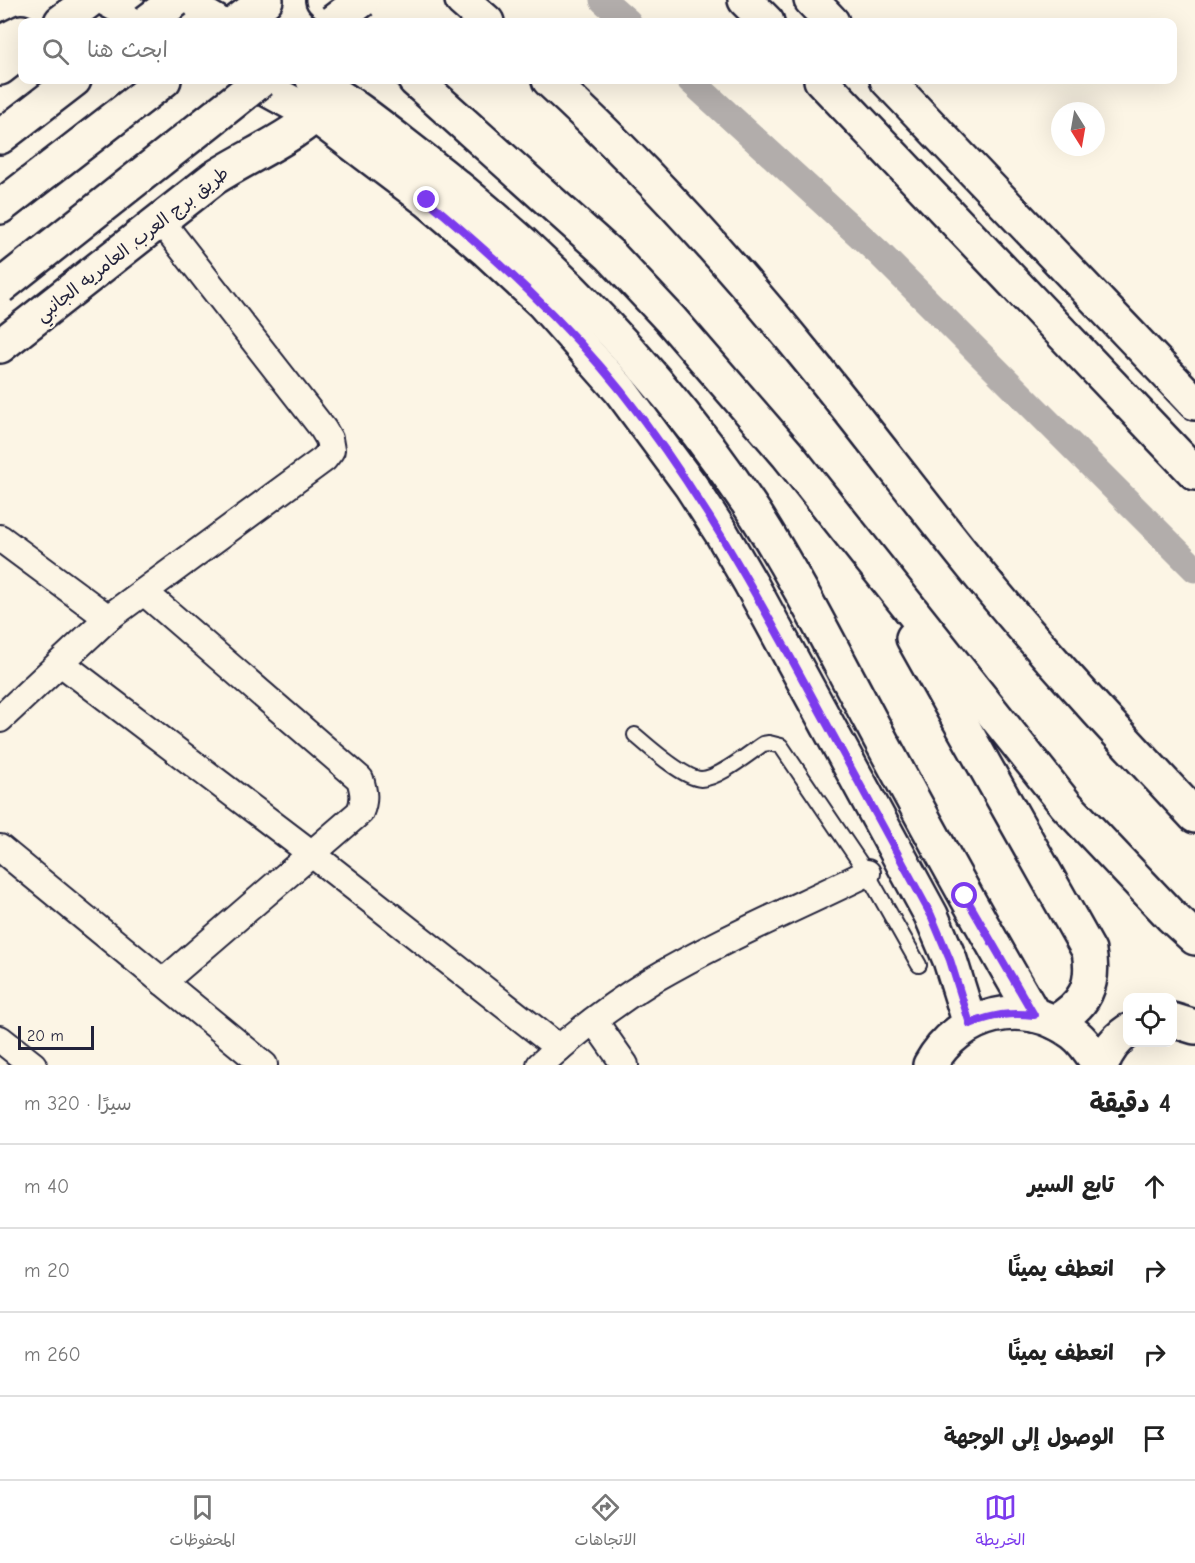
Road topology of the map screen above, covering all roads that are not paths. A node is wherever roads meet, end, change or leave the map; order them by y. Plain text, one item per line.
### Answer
1 (177, 0) edge
2 (266, 0) edge
3 (323, 0) edge
4 (362, 0) edge
5 (462, 0) edge
6 (745, 0) edge
7 (811, 0) edge
8 (95, 1) edge
9 (54, 18) edge
10 (67, 18) edge
11 (137, 18) edge
12 (152, 18) edge
13 (209, 18) edge
14 (242, 18) edge
15 (338, 18) edge
16 (345, 18) edge
17 (482, 18) edge
18 (763, 18) edge
19 (828, 18) edge
20 (18, 34) edge
21 (0, 43) edge
22 (18, 54) edge
23 (0, 68) edge
24 (69, 84) edge
25 (159, 84) edge
26 (256, 84) edge
27 (276, 84) edge
28 (419, 84) edge
29 (553, 84) edge
30 (825, 84) edge
31 (890, 84) edge
32 (329, 92) edge
33 (0, 137) edge
34 (0, 207) edge
35 (160, 220) junction
36 (0, 287) edge
37 (0, 346) edge
38 (1195, 403) edge
39 (1195, 472) edge
40 (0, 538) edge
41 (861, 546) junction
42 (144, 592) junction
43 (108, 618) junction
44 (61, 663) junction
45 (0, 719) edge
46 (635, 735) dead end
47 (1195, 816) edge
48 (0, 848) edge
49 (312, 854) junction
50 (867, 873) junction
51 (1195, 938) edge
52 (919, 965) dead end
53 (163, 982) junction
54 (1045, 1018) junction
55 (594, 1021) junction
56 (1177, 1021) edge
57 (970, 1024) junction
58 (1195, 1028) edge
59 (1123, 1035) edge
60 (0, 1039) edge
61 (550, 1056) edge
62 (33, 1065) edge
63 (264, 1065) edge
64 (624, 1065) edge
65 (930, 1065) edge
66 (1100, 1065) edge

1 - 12 main road, bridge
1 - 13 main road
2 - 14 main road
3 - 16 main road
4 - 15 main road, bridge
5 - 17 main road
6 - 18 main road
7 - 19 main road
8 - 9 main road
8 - 10 main road
8 - 11 main road
20 - 21 main road
22 - 23 main road
24 - 33 main road
25 - 34 main road
26 - 36 main road, bridge
27 - 32 main road
28 - 41 main road
29 - 47 main road
30 - 39 main road
31 - 38 main road
32 - 35 main road, طريق برج العرب, العامريه الجانبي
32 - 54 main road
32 - 57 main road
35 - 37 main road, طريق برج العرب, العامريه الجانبي
35 - 42 street
40 - 43 street
41 - 51 main road
41 - 54 main road
42 - 43 street
42 - 49 street
43 - 44 street
44 - 45 street
44 - 49 street
46 - 50 lane
48 - 53 street
49 - 53 street
49 - 61 street
50 - 52 lane
50 - 55 street
53 - 63 street
54 - 57 main road
54 - 66 main road
55 - 61 street
55 - 64 street
56 - 58 main road
57 - 65 main road
59 - 66 main road
60 - 62 street

